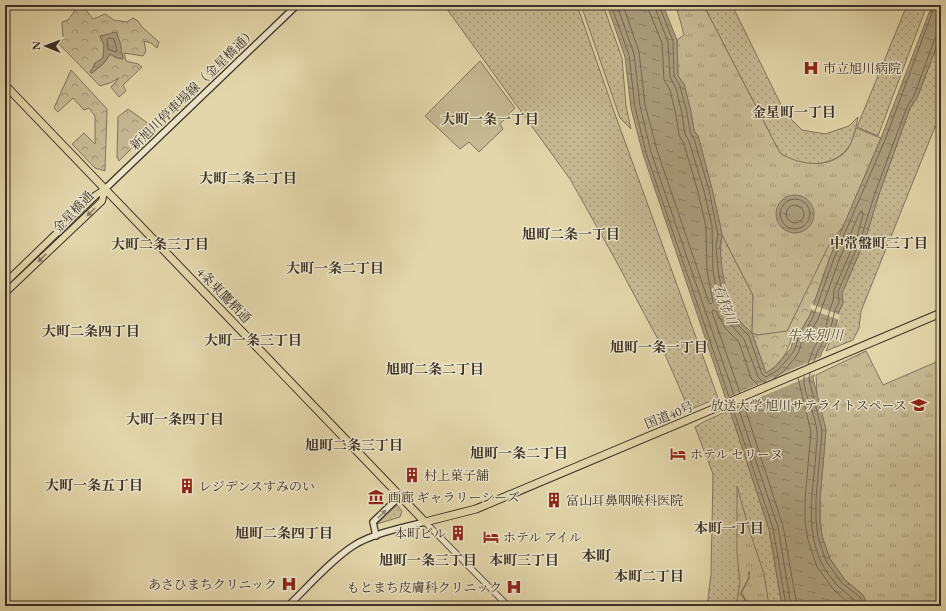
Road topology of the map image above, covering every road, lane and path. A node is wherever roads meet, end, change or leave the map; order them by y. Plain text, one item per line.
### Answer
1 (297, 5) edge
2 (5, 85) edge
3 (105, 189) junction
4 (5, 283) edge
5 (5, 293) edge
6 (941, 314) edge
7 (400, 496) junction
8 (425, 522) junction
9 (376, 536) junction
10 (288, 606) edge
11 (508, 606) edge

1 - 3 main road, 新旭川停車場線（金星橋通）
2 - 3 highway, 4条東鷹栖通
3 - 4 main road, 金星橋通
3 -> 5 main road, 金星橋通
3 - 7 highway, 4条東鷹栖通
6 - 8 highway, 国道40号
7 - 8 highway, 4条東鷹栖通
9 -> 7 main road
8 - 9 main road
8 - 11 street
9 - 10 main road

